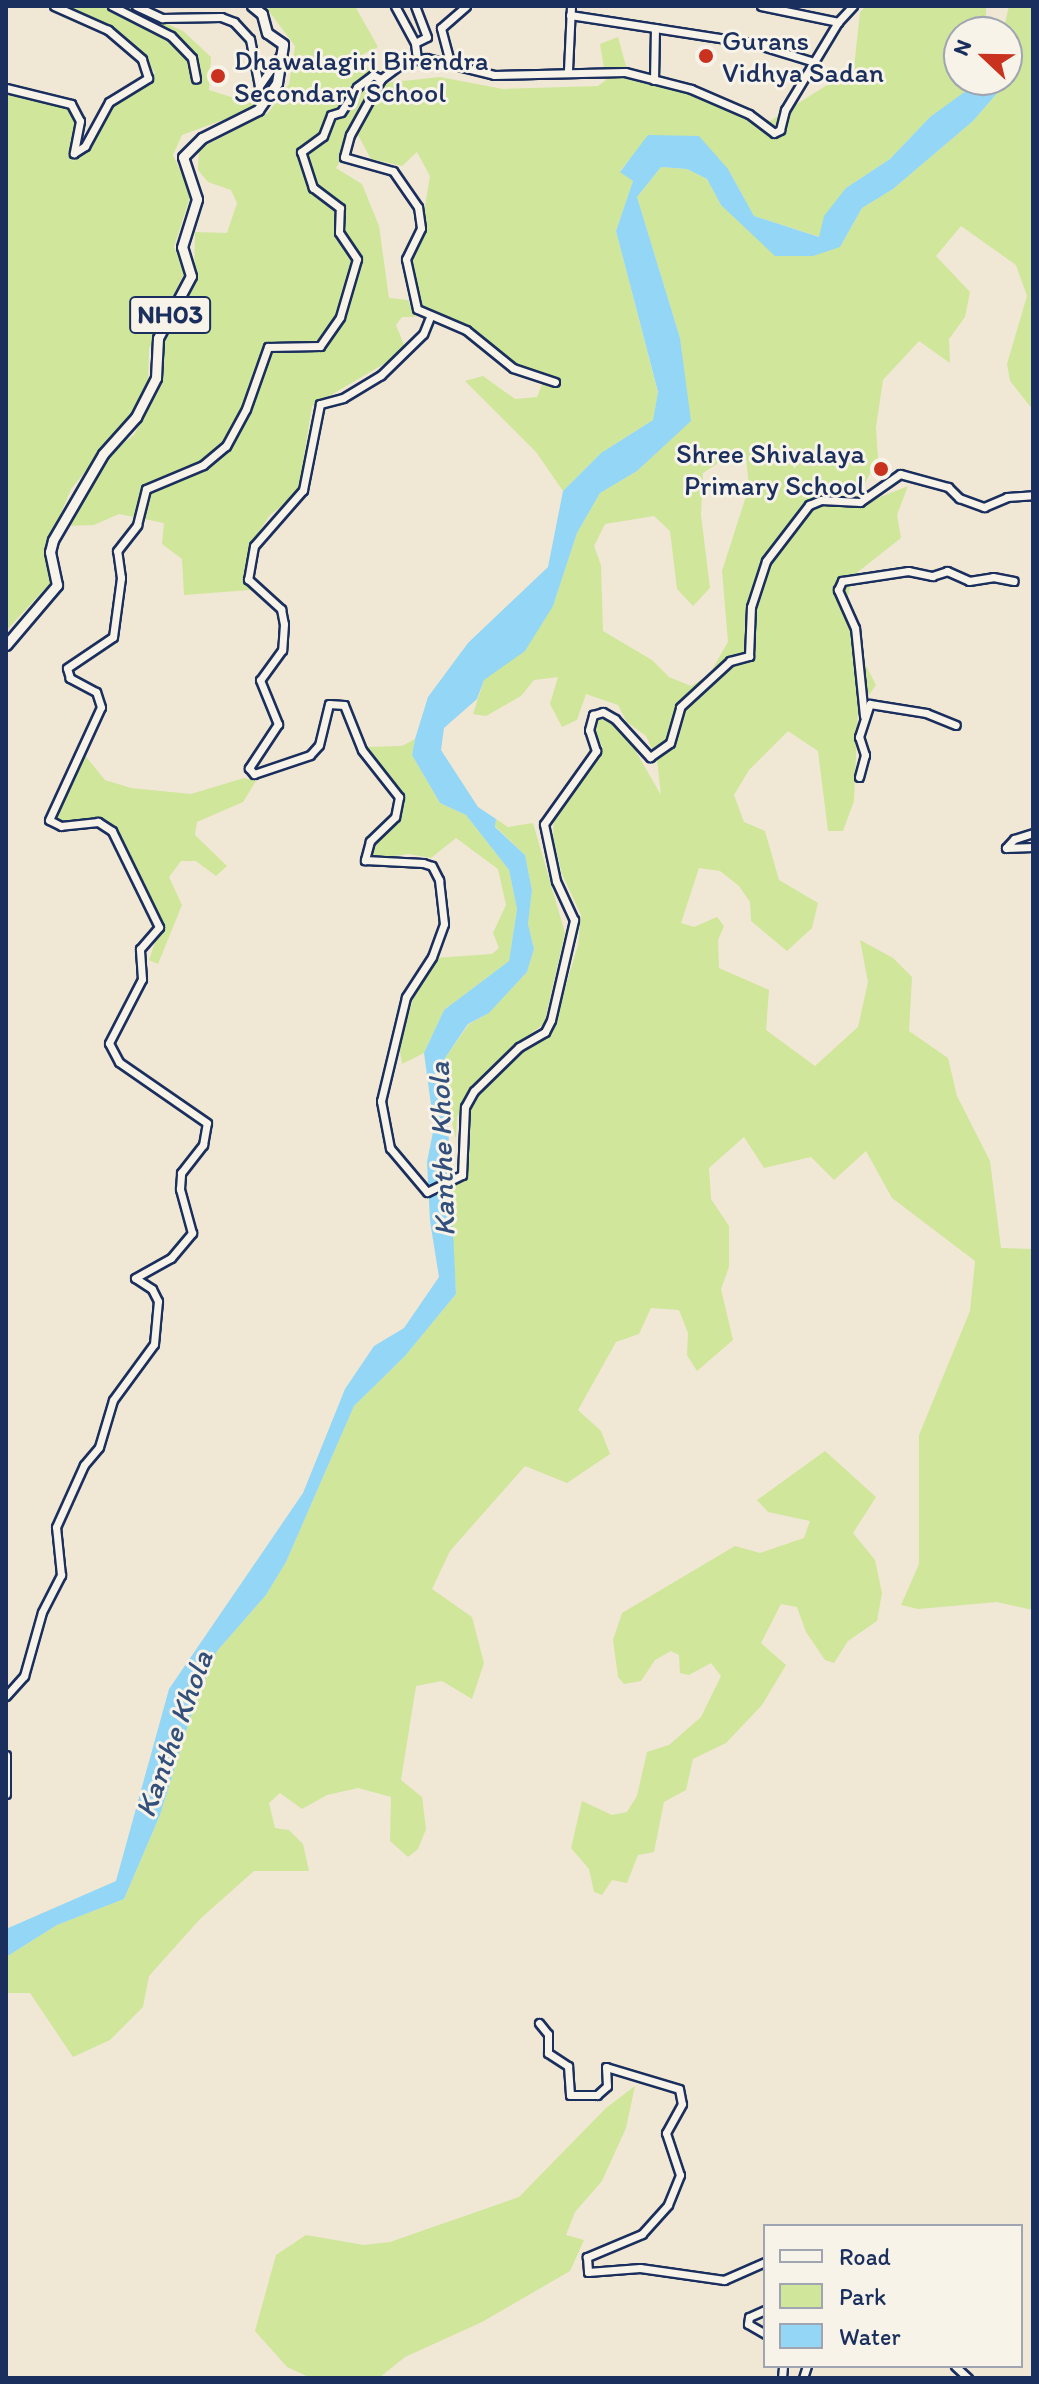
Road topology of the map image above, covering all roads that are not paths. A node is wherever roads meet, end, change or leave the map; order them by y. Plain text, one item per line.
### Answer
1 (54, 6) edge
2 (112, 6) edge
3 (136, 6) edge
4 (252, 6) edge
5 (395, 6) edge
6 (415, 6) edge
7 (466, 6) edge
8 (761, 6) edge
9 (853, 6) edge
10 (570, 10) edge
11 (838, 22) junction
12 (655, 28) junction
13 (415, 43) junction
14 (281, 54) junction
15 (417, 59) junction
16 (450, 62) junction
17 (814, 62) junction
18 (568, 70) junction
19 (196, 79) dead end
20 (381, 79) junction
21 (654, 80) junction
22 (6, 88) edge
23 (430, 317) junction
24 (555, 382) dead end
25 (1033, 495) edge
26 (1014, 581) dead end
27 (6, 645) edge
28 (864, 716) junction
29 (956, 725) dead end
30 (859, 777) dead end
31 (1033, 833) edge
32 (1033, 847) edge
33 (6, 1696) edge
34 (6, 1755) edge
35 (6, 1794) edge
36 (539, 2023) dead end
37 (763, 2263) edge
38 (763, 2311) edge
39 (763, 2333) edge

1 - 22 street
2 - 19 street
3 - 14 street
4 - 14 main road
5 - 13 street
6 - 13 street
7 - 16 street
8 - 11 street
9 - 11 street
10 - 12 street
10 - 18 street
11 - 17 street
12 - 17 street
12 - 21 street
13 - 15 street
14 - 27 main road, NH03
15 - 16 street
15 - 20 street
16 - 18 street
17 - 21 street
18 - 21 street
20 - 23 street
20 - 33 street
23 - 24 street
23 - 25 street
26 - 28 street
28 - 29 street
28 - 30 street
31 - 32 street
34 - 35 street
36 - 37 street
38 - 39 street

